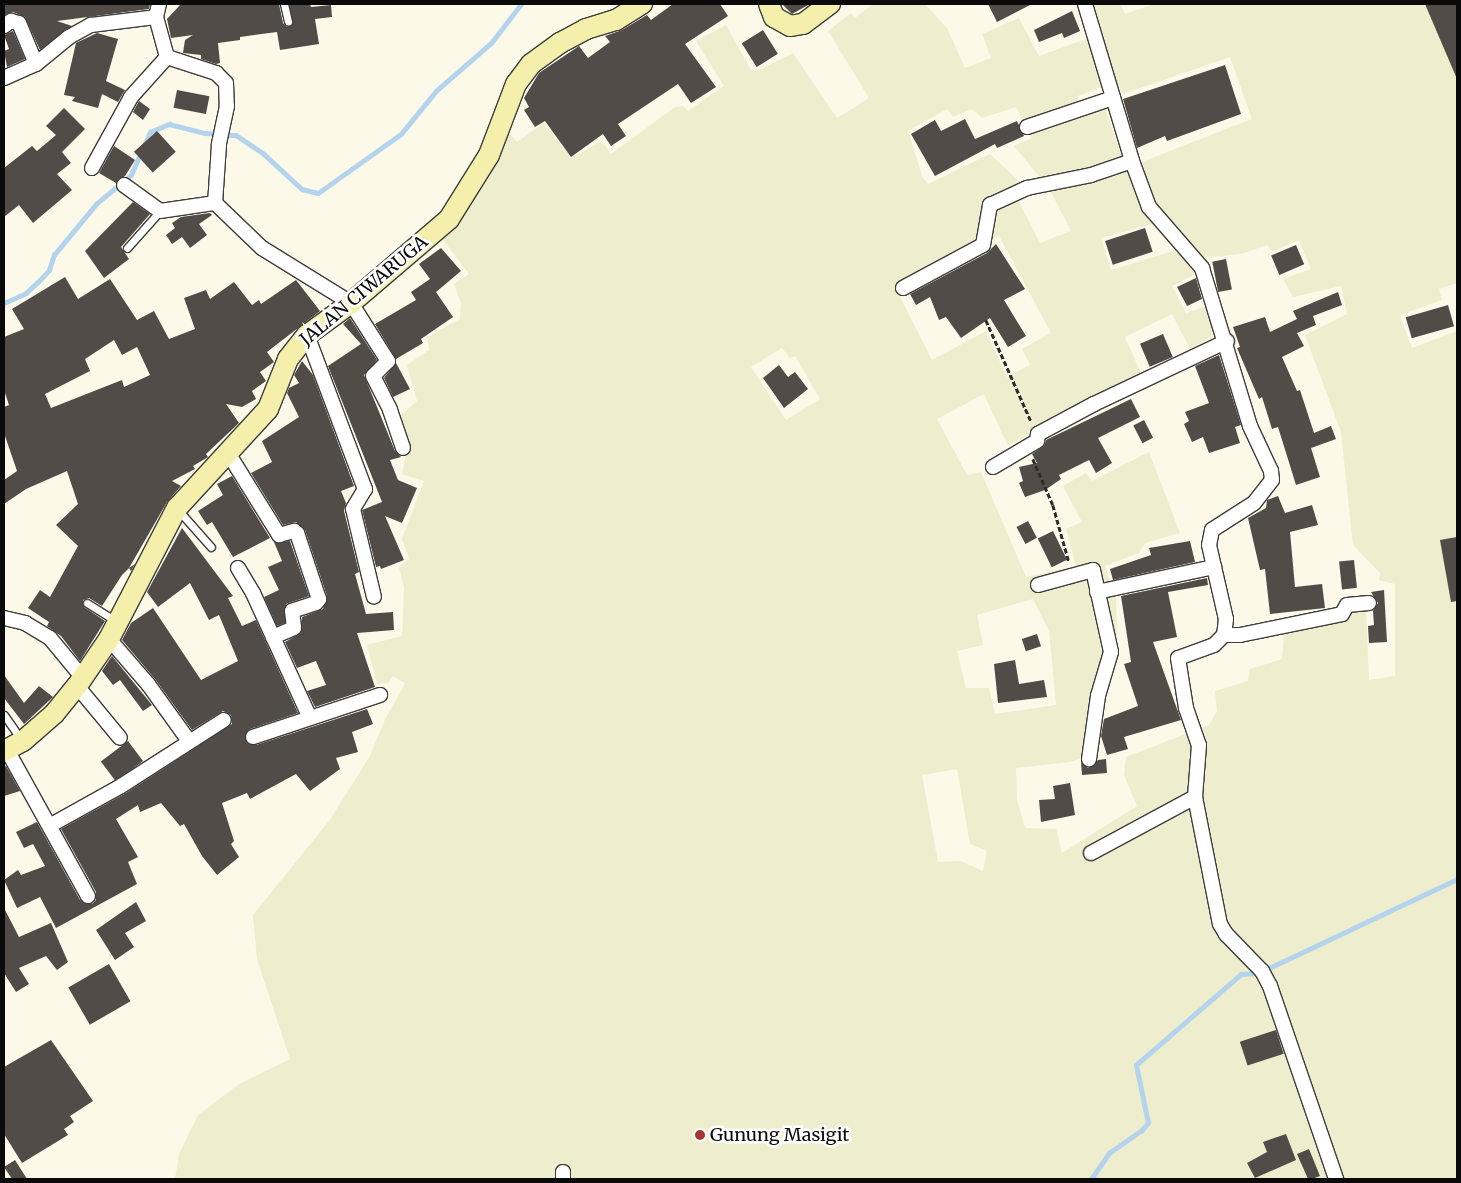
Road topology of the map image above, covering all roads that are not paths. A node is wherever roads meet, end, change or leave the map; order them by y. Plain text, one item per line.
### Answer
1 (284, 4) edge
2 (642, 4) edge
3 (769, 4) edge
4 (830, 4) edge
5 (1085, 4) edge
6 (158, 10) edge
7 (288, 22) dead end
8 (4, 26) edge
9 (167, 57) junction
10 (36, 64) junction
11 (4, 78) edge
12 (1112, 98) junction
13 (1027, 127) dead end
14 (1132, 161) junction
15 (92, 168) dead end
16 (124, 185) dead end
17 (214, 203) junction
18 (160, 211) junction
19 (127, 248) dead end
20 (903, 288) dead end
21 (351, 303) junction
22 (307, 335) junction
23 (1227, 341) junction
24 (403, 448) dead end
25 (228, 453) junction
26 (992, 467) dead end
27 (177, 508) junction
28 (211, 547) dead end
29 (1214, 567) junction
30 (238, 568) dead end
31 (1038, 584) dead end
32 (1097, 592) junction
33 (374, 597) dead end
34 (87, 603) dead end
35 (1369, 603) dead end
36 (4, 618) edge
37 (113, 630) junction
38 (1224, 635) junction
39 (273, 637) junction
40 (80, 682) junction
41 (380, 695) dead end
42 (4, 715) edge
43 (308, 716) junction
44 (224, 720) dead end
45 (253, 737) dead end
46 (120, 738) dead end
47 (189, 741) junction
48 (11, 747) edge
49 (1089, 759) dead end
50 (1195, 798) junction
51 (51, 825) junction
52 (1092, 853) dead end
53 (88, 896) dead end
54 (1336, 1179) edge

1 - 7 lane
2 - 21 street, JALAN CIWARUGA
3 - 4 street
5 - 12 street
6 - 9 street
6 - 10 street
8 - 10 street
9 - 15 street
9 - 17 street
10 - 11 street
12 - 13 street
12 - 14 street
14 - 20 street
14 - 23 street
16 - 18 street
17 - 18 street
17 - 21 street
18 - 19 lane
21 - 22 street, JALAN CIWARUGA
21 - 24 street
22 - 25 street, JALAN CIWARUGA
22 - 33 street
23 - 26 street
23 - 29 street
25 - 27 street, JALAN CIWARUGA
25 - 39 street
27 - 28 lane
27 - 37 street, JALAN CIWARUGA
29 - 32 street
29 - 38 street
30 - 39 street
31 - 32 street
32 - 49 street
34 - 37 lane
35 - 38 street
36 - 40 street
37 - 40 street, JALAN CIWARUGA
37 - 47 street
38 - 50 street
39 - 43 street
40 - 46 street
40 - 48 street, JALAN CIWARUGA
41 - 43 street
42 - 48 lane
43 - 45 street
44 - 47 street
47 - 51 street
48 - 51 street
50 - 52 street
50 - 54 street
51 - 53 street

